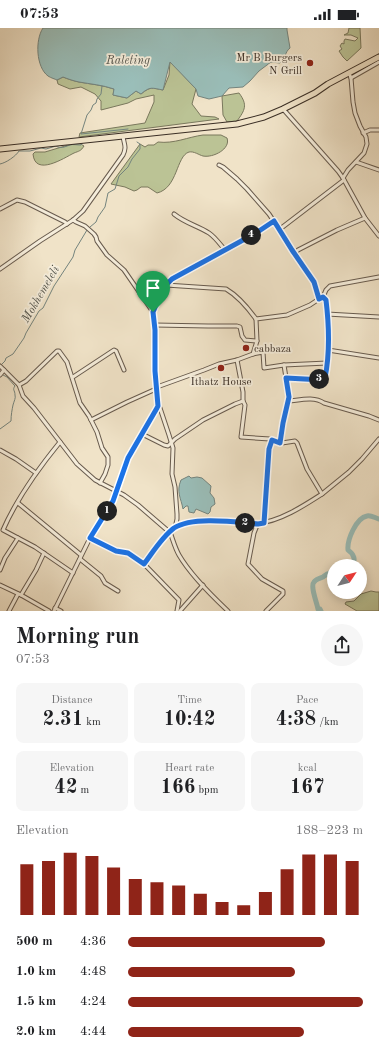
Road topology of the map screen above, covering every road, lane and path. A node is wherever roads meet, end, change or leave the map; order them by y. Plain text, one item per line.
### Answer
1 (379, 57) edge
2 (379, 62) edge
3 (350, 76) junction
4 (283, 109) junction
5 (379, 130) edge
6 (363, 133) junction
7 (123, 136) junction
8 (0, 149) edge
9 (356, 162) junction
10 (219, 165) dead end
11 (379, 170) edge
12 (343, 179) junction
13 (0, 209) edge
14 (174, 214) dead end
15 (365, 218) junction
16 (73, 220) junction
17 (274, 221) junction
18 (67, 224) junction
19 (280, 229) junction
20 (379, 236) edge
21 (225, 250) junction
22 (295, 253) junction
23 (0, 269) edge
24 (379, 277) edge
25 (166, 285) junction
26 (323, 297) junction
27 (319, 299) junction
28 (153, 312) junction
29 (327, 314) junction
30 (379, 317) edge
31 (256, 319) junction
32 (154, 325) junction
33 (257, 341) junction
34 (328, 350) junction
35 (253, 354) junction
36 (379, 358) edge
37 (237, 360) junction
38 (327, 363) junction
39 (284, 365) junction
40 (0, 366) edge
41 (4, 370) junction
42 (124, 370) dead end
43 (0, 376) edge
44 (73, 377) junction
45 (286, 378) junction
46 (19, 385) junction
47 (156, 388) junction
48 (243, 401) junction
49 (289, 401) junction
50 (158, 406) junction
51 (91, 420) junction
52 (379, 420) edge
53 (142, 434) junction
54 (379, 439) edge
55 (272, 440) junction
56 (60, 442) junction
57 (280, 443) junction
58 (172, 444) junction
59 (0, 450) edge
60 (36, 474) junction
61 (100, 483) junction
62 (116, 491) junction
63 (322, 494) junction
64 (18, 503) junction
65 (264, 523) junction
66 (258, 524) junction
67 (175, 528) junction
68 (170, 532) junction
69 (18, 538) junction
70 (90, 538) junction
71 (44, 553) junction
72 (82, 555) junction
73 (80, 560) junction
74 (144, 564) junction
75 (0, 570) edge
76 (73, 573) junction
77 (0, 585) edge
78 (203, 585) junction
79 (118, 591) dead end
80 (20, 594) junction
81 (54, 610) edge
82 (226, 610) edge
83 (9, 611) edge
84 (49, 611) edge
85 (61, 611) edge
86 (177, 611) edge
87 (180, 611) edge
88 (266, 611) edge

1 - 3 main road
2 - 3 street
3 - 4 main road
3 - 6 street
4 - 7 main road
4 - 12 street
5 - 6 street
6 - 9 street
7 - 8 main road
7 - 16 street
9 - 11 street
9 - 12 street
10 - 17 street
12 - 15 street
12 - 19 street
13 - 18 street
14 - 21 street
15 - 20 street
15 - 22 street
16 - 18 street
16 - 28 street
17 - 19 street
17 - 21 street
18 - 23 street
19 - 22 street
21 - 25 street
22 - 27 street
24 - 26 street
25 - 28 street
25 - 31 street
26 - 27 street
26 - 29 street
27 - 31 street
28 - 32 street
29 - 30 street
29 - 34 street
31 - 33 street
32 - 33 street
32 - 47 street
33 - 35 street
34 - 36 street
34 - 38 street
35 - 37 street
35 - 39 street
37 - 47 street
37 - 48 street
38 - 39 street
38 - 45 street
39 - 45 street
40 - 41 street
41 - 43 street
41 - 46 street
42 - 44 street
44 - 46 street
44 - 51 street
45 - 49 street
46 - 56 street
47 - 50 street
47 - 51 street
48 - 55 street
48 - 58 street
49 - 52 street
49 - 57 street
50 - 53 street
50 - 58 street
51 - 61 street
53 - 58 street
53 - 62 street
54 - 63 street
55 - 57 street
55 - 65 street
56 - 60 street
56 - 61 street
57 - 63 street
58 - 67 street
59 - 60 street
60 - 64 street
61 - 62 street
62 - 68 street
62 - 70 street
63 - 65 street
64 - 69 street
64 - 72 street
65 - 66 street
66 - 67 street
66 - 88 street
67 - 68 street
68 - 74 street
68 - 78 street
69 - 71 street
69 - 75 street
70 - 72 street
70 - 74 street
71 - 76 street
71 - 80 street
72 - 73 street
73 - 76 street
73 - 79 street
74 - 86 street
76 - 81 street
77 - 80 street
78 - 82 street
78 - 87 street
80 - 83 street
80 - 84 street
81 - 85 street

